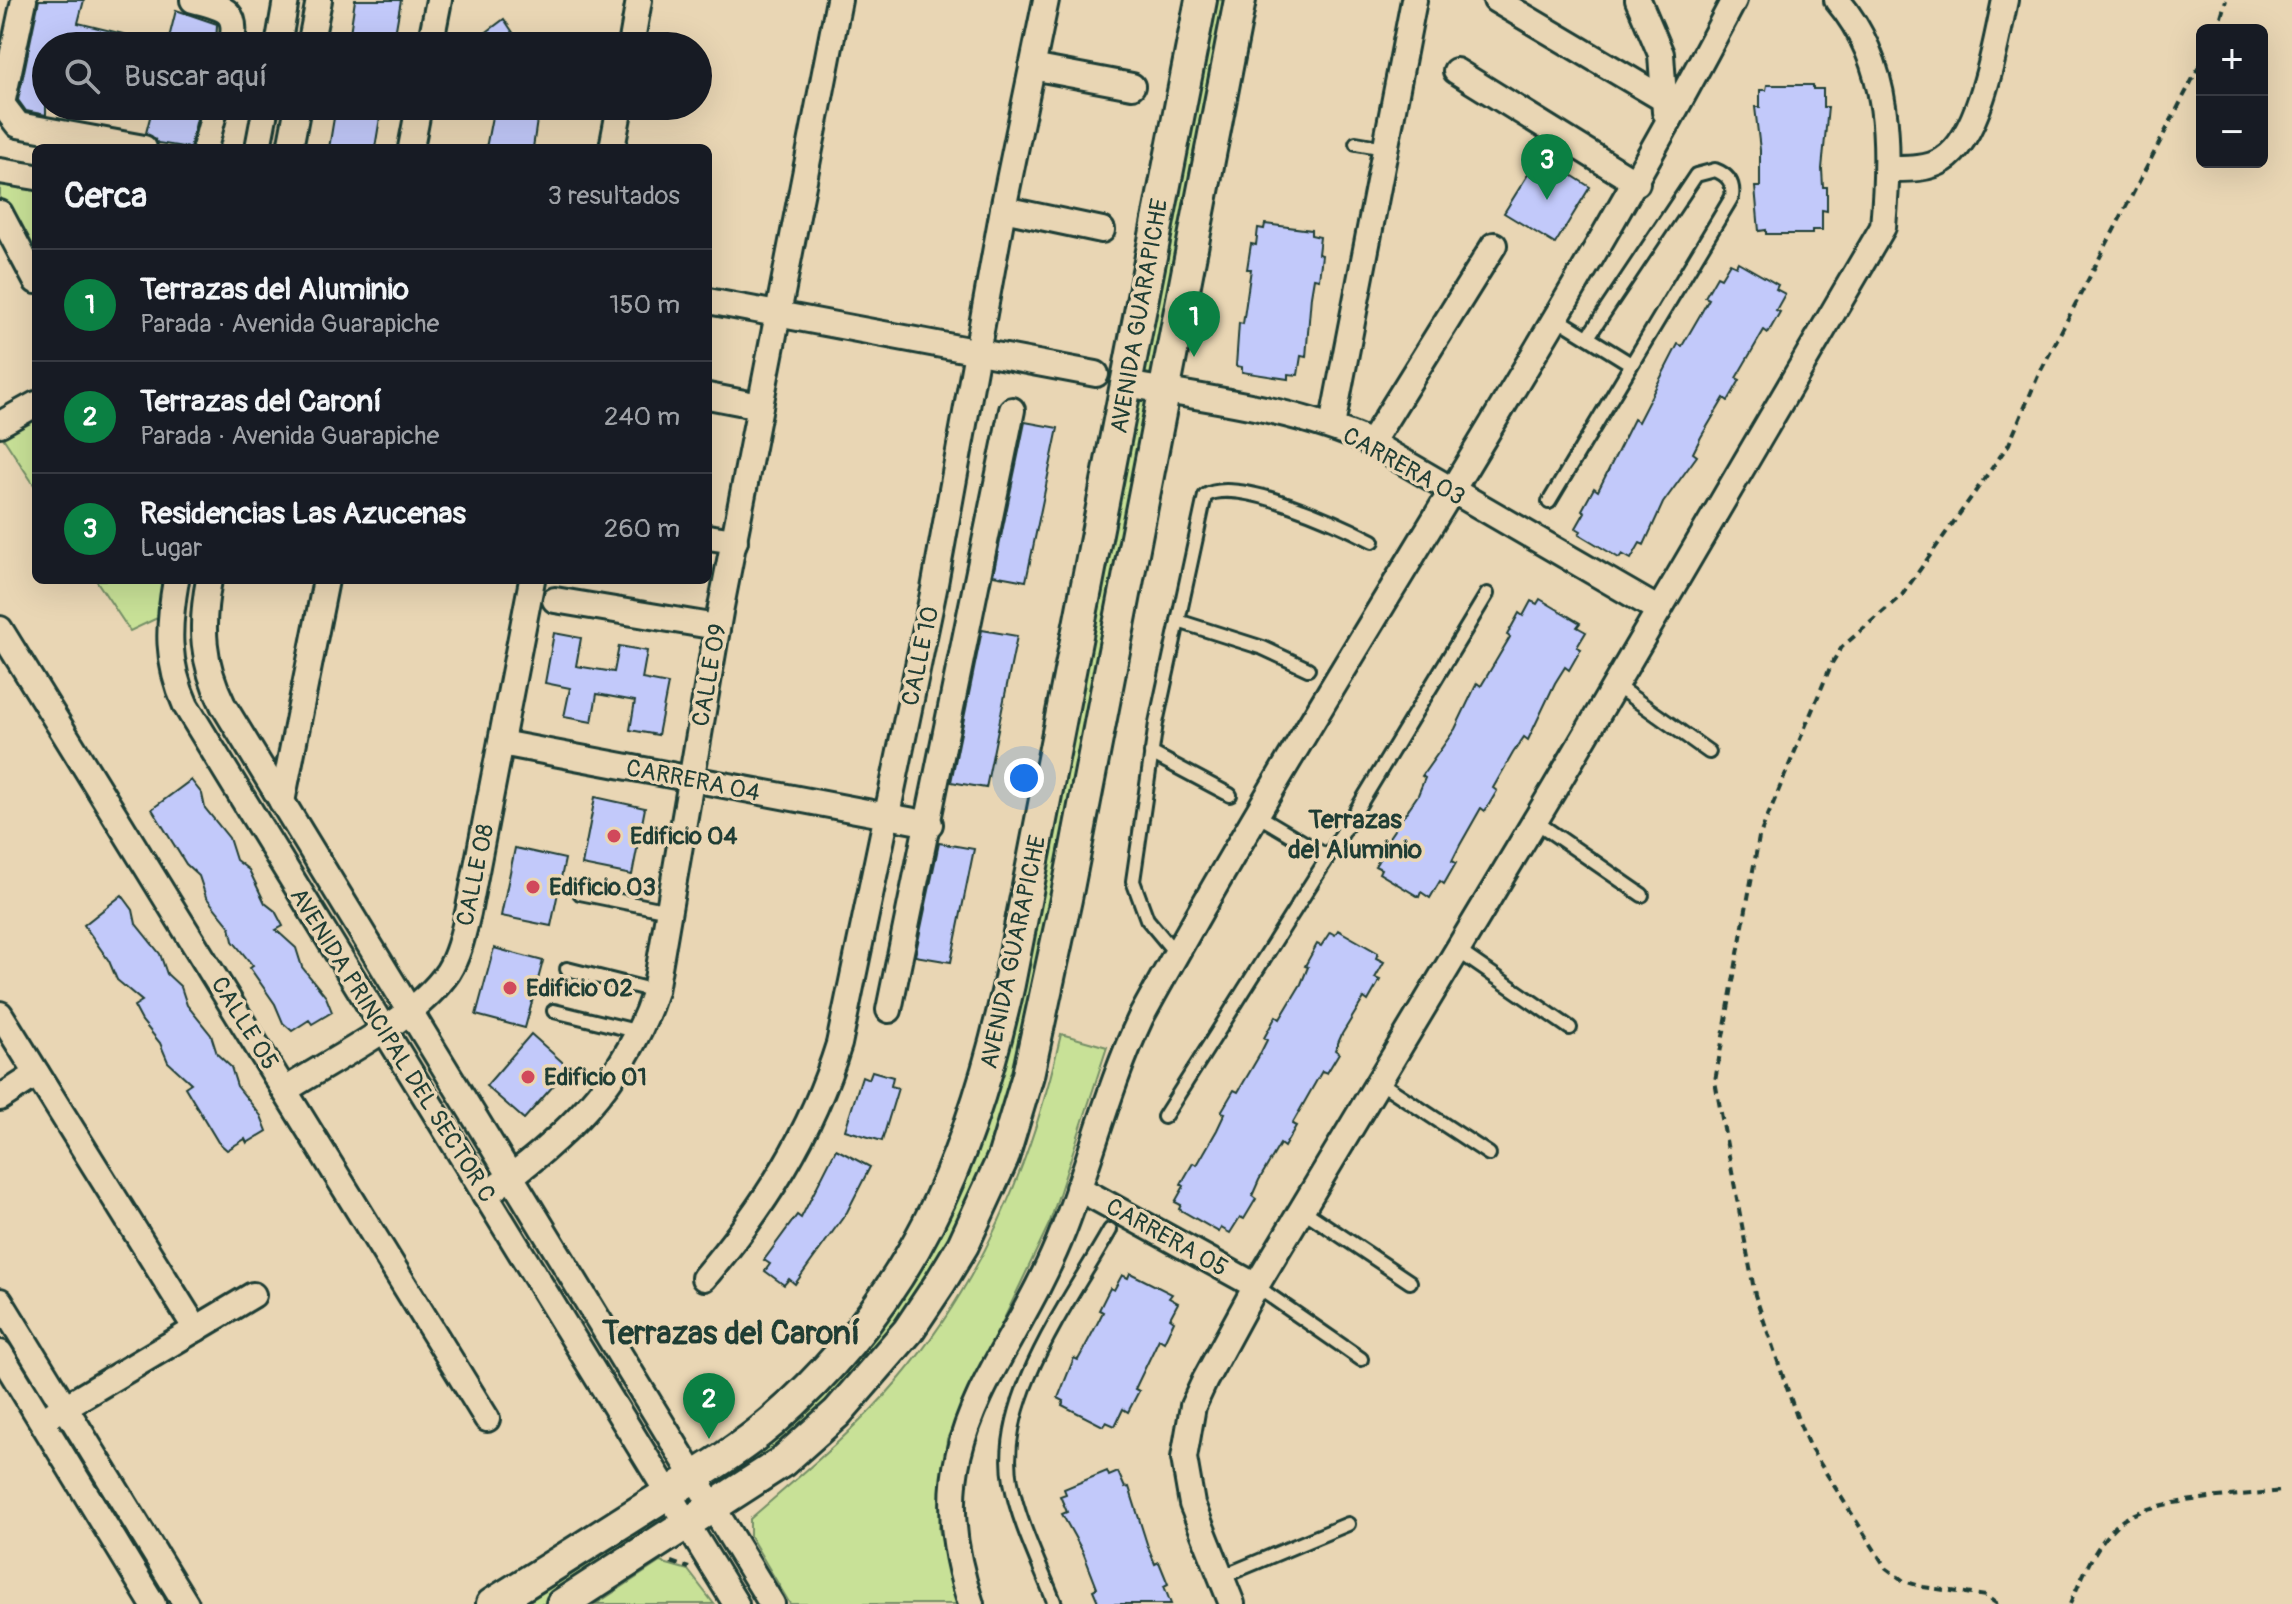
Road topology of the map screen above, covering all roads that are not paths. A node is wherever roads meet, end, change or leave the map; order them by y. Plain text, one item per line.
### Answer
1 (24, 0) edge
2 (193, 0) edge
3 (286, 0) edge
4 (319, 0) edge
5 (439, 0) edge
6 (639, 0) edge
7 (839, 0) edge
8 (1046, 0) edge
9 (1201, 0) edge
10 (1240, 0) edge
11 (1414, 0) edge
12 (1496, 0) edge
13 (1638, 0) edge
14 (1734, 0) edge
15 (2005, 0) edge
16 (1840, 1) edge
17 (234, 32) edge
18 (280, 32) edge
19 (313, 32) edge
20 (433, 32) edge
21 (633, 32) edge
22 (1032, 67) junction
23 (1456, 71) dead end
24 (1132, 86) dead end
25 (1665, 100) junction
26 (212, 120) edge
27 (263, 120) edge
28 (295, 120) edge
29 (416, 120) edge
30 (617, 120) edge
31 (1662, 136) junction
32 (1356, 143) dead end
33 (101, 144) edge
34 (206, 144) edge
35 (259, 144) edge
36 (291, 144) edge
37 (412, 144) edge
38 (613, 144) edge
39 (1385, 148) junction
40 (1888, 169) junction
41 (0, 171) edge
42 (32, 176) edge
43 (1637, 183) junction
44 (1003, 209) junction
45 (0, 213) edge
46 (1102, 230) dead end
47 (1494, 245) dead end
48 (32, 273) edge
49 (712, 302) edge
50 (778, 314) junction
51 (1555, 317) junction
52 (1588, 337) junction
53 (976, 351) junction
54 (1631, 364) junction
55 (1096, 374) dead end
56 (1126, 384) junction
57 (1163, 391) junction
58 (712, 397) edge
59 (32, 406) edge
60 (760, 406) junction
61 (1012, 410) dead end
62 (0, 424) edge
63 (1332, 426) junction
64 (1371, 443) junction
65 (1449, 490) junction
66 (1549, 502) dead end
67 (712, 538) edge
68 (735, 541) junction
69 (1373, 541) dead end
70 (175, 584) edge
71 (209, 584) edge
72 (325, 584) edge
73 (531, 584) edge
74 (934, 589) junction
75 (1487, 594) dead end
76 (974, 598) junction
77 (555, 600) dead end
78 (1659, 610) junction
79 (1178, 621) junction
80 (717, 627) junction
81 (0, 629) edge
82 (1308, 669) dead end
83 (1615, 685) junction
84 (501, 743) junction
85 (1709, 752) dead end
86 (1151, 753) junction
87 (691, 780) junction
88 (1230, 795) dead end
89 (282, 802) junction
90 (885, 816) junction
91 (1259, 816) junction
92 (1535, 821) junction
93 (930, 824) junction
94 (1328, 857) junction
95 (580, 893) dead end
96 (1642, 895) dead end
97 (669, 911) junction
98 (1457, 950) junction
99 (1177, 955) junction
100 (567, 969) dead end
101 (655, 991) junction
102 (409, 1009) junction
103 (889, 1010) dead end
104 (554, 1011) dead end
105 (0, 1014) edge
106 (383, 1028) junction
107 (1570, 1028) dead end
108 (642, 1032) junction
109 (37, 1074) junction
110 (1378, 1081) junction
111 (287, 1089) junction
112 (0, 1098) edge
113 (1164, 1117) dead end
114 (1489, 1154) dead end
115 (512, 1177) junction
116 (1078, 1188) junction
117 (485, 1195) junction
118 (1301, 1209) junction
119 (1110, 1230) dead end
120 (704, 1278) dead end
121 (1410, 1282) dead end
122 (1256, 1286) junction
123 (253, 1295) dead end
124 (0, 1301) edge
125 (196, 1329) junction
126 (0, 1353) edge
127 (1361, 1359) dead end
128 (65, 1406) junction
129 (487, 1419) dead end
130 (41, 1421) junction
131 (694, 1477) junction
132 (668, 1494) junction
133 (712, 1509) junction
134 (1348, 1524) dead end
135 (687, 1525) junction
136 (1221, 1577) junction
137 (153, 1604) edge
138 (186, 1604) edge
139 (492, 1604) edge
140 (562, 1604) edge
141 (736, 1604) edge
142 (772, 1604) edge
143 (971, 1604) edge
144 (1055, 1604) edge
145 (1232, 1604) edge

1 - 33 street
2 - 17 street
3 - 18 street
4 - 19 street
5 - 20 street
6 - 21 street
7 - 50 street, CALLE 09
8 - 22 street, CALLE 10
9 - 56 street, AVENIDA GUARAPICHE
10 - 57 street, AVENIDA GUARAPICHE
11 - 39 street
12 - 25 street
13 - 25 street
14 - 31 street
15 - 40 street
16 - 40 street
22 - 24 street
22 - 44 street, CALLE 10
23 - 43 street
25 - 31 street
26 - 34 street
27 - 35 street
28 - 36 street
29 - 37 street
30 - 38 street
31 - 43 street
32 - 39 lane
39 - 63 street
40 - 78 street
41 - 42 street
43 - 51 street
44 - 46 street
44 - 53 street, CALLE 10
45 - 48 street
47 - 64 street
49 - 50 street
50 - 53 street
50 - 60 street, CALLE 09
51 - 52 lane
51 - 65 street
52 - 54 lane
52 - 54 lane
53 - 55 street
53 - 74 street, CALLE 10
54 - 66 lane
56 - 57 street, CARRERA 03
56 - 131 street, AVENIDA GUARAPICHE
57 - 63 street, CARRERA 03
57 - 133 street, AVENIDA GUARAPICHE
58 - 60 street
59 - 62 street
60 - 68 street, CALLE 09
61 - 76 street
63 - 64 street, CARRERA 03
64 - 65 street, CARRERA 03
65 - 78 street, CARRERA 03
65 - 91 street
67 - 68 street
68 - 80 street, CALLE 09
69 - 79 lane
70 - 106 street, AVENIDA PRINCIPAL DEL SECTOR C
71 - 89 street, AVENIDA PRINCIPAL DEL SECTOR C
72 - 89 street
73 - 84 street, CALLE 08
74 - 76 street
74 - 90 street, CALLE 10
75 - 94 lane
76 - 93 street
77 - 80 street
78 - 83 street
79 - 82 lane
79 - 86 lane
80 - 87 street, CALLE 09
81 - 111 street, CALLE 05
83 - 85 lane
83 - 92 street
84 - 87 street, CARRERA 04
84 - 102 street, CALLE 08
86 - 88 lane
86 - 99 lane
87 - 90 street, CARRERA 04
87 - 97 street, CALLE 09
89 - 102 street, AVENIDA PRINCIPAL DEL SECTOR C
90 - 93 street, CARRERA 04
90 - 120 street, CALLE 10
91 - 94 lane
91 - 99 street
92 - 96 lane
92 - 98 street
93 - 103 street
94 - 113 lane
95 - 97 lane
97 - 101 street, CALLE 09
98 - 107 lane
98 - 110 street
99 - 116 street
100 - 101 lane
101 - 108 street, CALLE 09
102 - 106 street, CALLE 08
102 - 115 street, AVENIDA PRINCIPAL DEL SECTOR C
104 - 108 lane
105 - 109 street
106 - 111 street, CALLE 08
106 - 117 street, AVENIDA PRINCIPAL DEL SECTOR C
108 - 115 street, CALLE 09
109 - 112 street
109 - 125 street
110 - 114 lane
110 - 118 street
111 - 129 street, CALLE 05
115 - 117 street, CALLE 09
115 - 131 street, AVENIDA PRINCIPAL DEL SECTOR C
116 - 122 street, CARRERA 05
116 - 143 street
117 - 132 street, AVENIDA PRINCIPAL DEL SECTOR C
118 - 121 lane
118 - 122 street
119 - 144 lane
122 - 127 lane
122 - 136 street
123 - 125 street
124 - 128 street
125 - 128 street
126 - 130 street
128 - 130 street
128 - 138 street
130 - 137 street
131 - 132 street, AVENIDA GUARAPICHE
131 - 133 street, AVENIDA PRINCIPAL DEL SECTOR C
132 - 135 street, AVENIDA PRINCIPAL DEL SECTOR C
132 - 139 street, AVENIDA GUARAPICHE
133 - 135 street, AVENIDA GUARAPICHE
133 - 142 street, AVENIDA PRINCIPAL DEL SECTOR C
134 - 136 lane
135 - 140 street, AVENIDA GUARAPICHE
135 - 141 street, AVENIDA PRINCIPAL DEL SECTOR C
136 - 145 street

